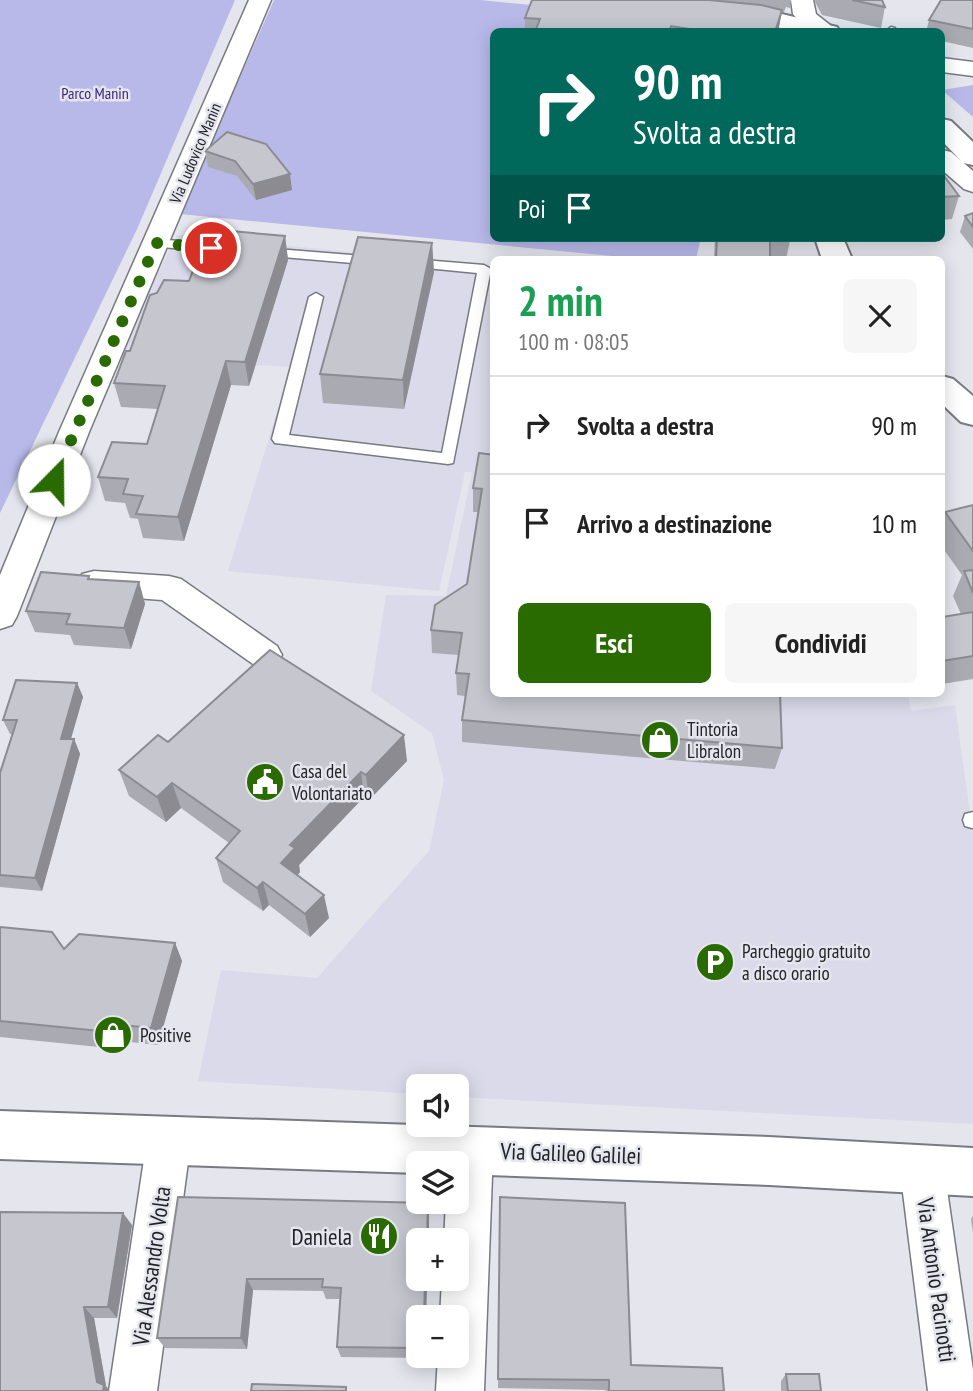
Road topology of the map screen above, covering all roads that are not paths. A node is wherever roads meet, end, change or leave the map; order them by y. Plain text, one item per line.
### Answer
1 (260, 0) edge
2 (716, 14) edge
3 (793, 15) edge
4 (819, 28) edge
5 (945, 65) edge
6 (973, 69) edge
7 (973, 78) edge
8 (945, 82) edge
9 (945, 130) edge
10 (973, 157) edge
11 (945, 160) edge
12 (973, 184) edge
13 (156, 243) junction
14 (316, 297) dead end
15 (945, 390) edge
16 (973, 414) edge
17 (39, 579) junction
18 (0, 617) edge
19 (265, 655) edge
20 (0, 1135) edge
21 (169, 1140) junction
22 (471, 1149) junction
23 (922, 1169) junction
24 (973, 1172) edge
25 (133, 1391) edge
26 (460, 1391) edge
27 (952, 1391) edge

1 - 13 street, Via Ludovico Manin
2 - 3 street
3 - 4 street
5 - 6 street
7 - 8 street
9 - 10 street
11 - 12 street
13 - 14 lane
13 - 17 street, Via Ludovico Manin
15 - 16 street
17 - 18 street, Via Ludovico Manin
17 - 19 street
20 - 21 street, Via Galileo Galilei
21 - 22 street, Via Galileo Galilei
21 - 25 street, Via Alessandro Volta
22 - 23 street, Via Galileo Galilei
22 - 26 street
23 - 24 street, Via Galileo Galilei
23 - 27 street, Via Antonio Pacinotti

